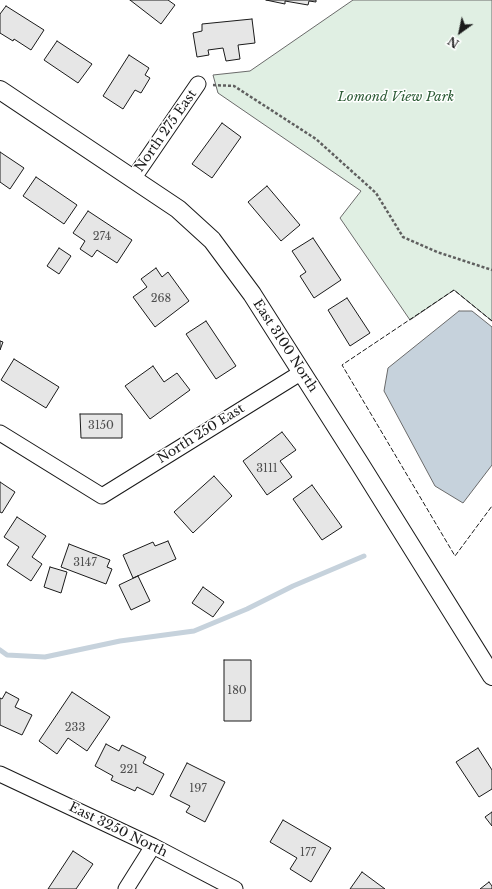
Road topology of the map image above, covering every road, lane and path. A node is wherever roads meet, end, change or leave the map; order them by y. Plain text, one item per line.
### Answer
1 (198, 84) joint
2 (0, 90) edge
3 (133, 178) junction
4 (492, 270) edge
5 (302, 372) junction
6 (0, 433) edge
7 (492, 676) edge
8 (0, 774) edge
9 (152, 846) junction
10 (126, 889) edge
11 (235, 889) edge

1 - 3 street, North 275 East
1 - 4 path
2 - 3 street, East 3100 North
3 - 5 street, East 3100 North
5 - 6 street, North 250 East
5 - 7 street, East 3100 North
8 - 9 street, East 3250 North
9 - 10 street
9 - 11 street, East 3250 North

